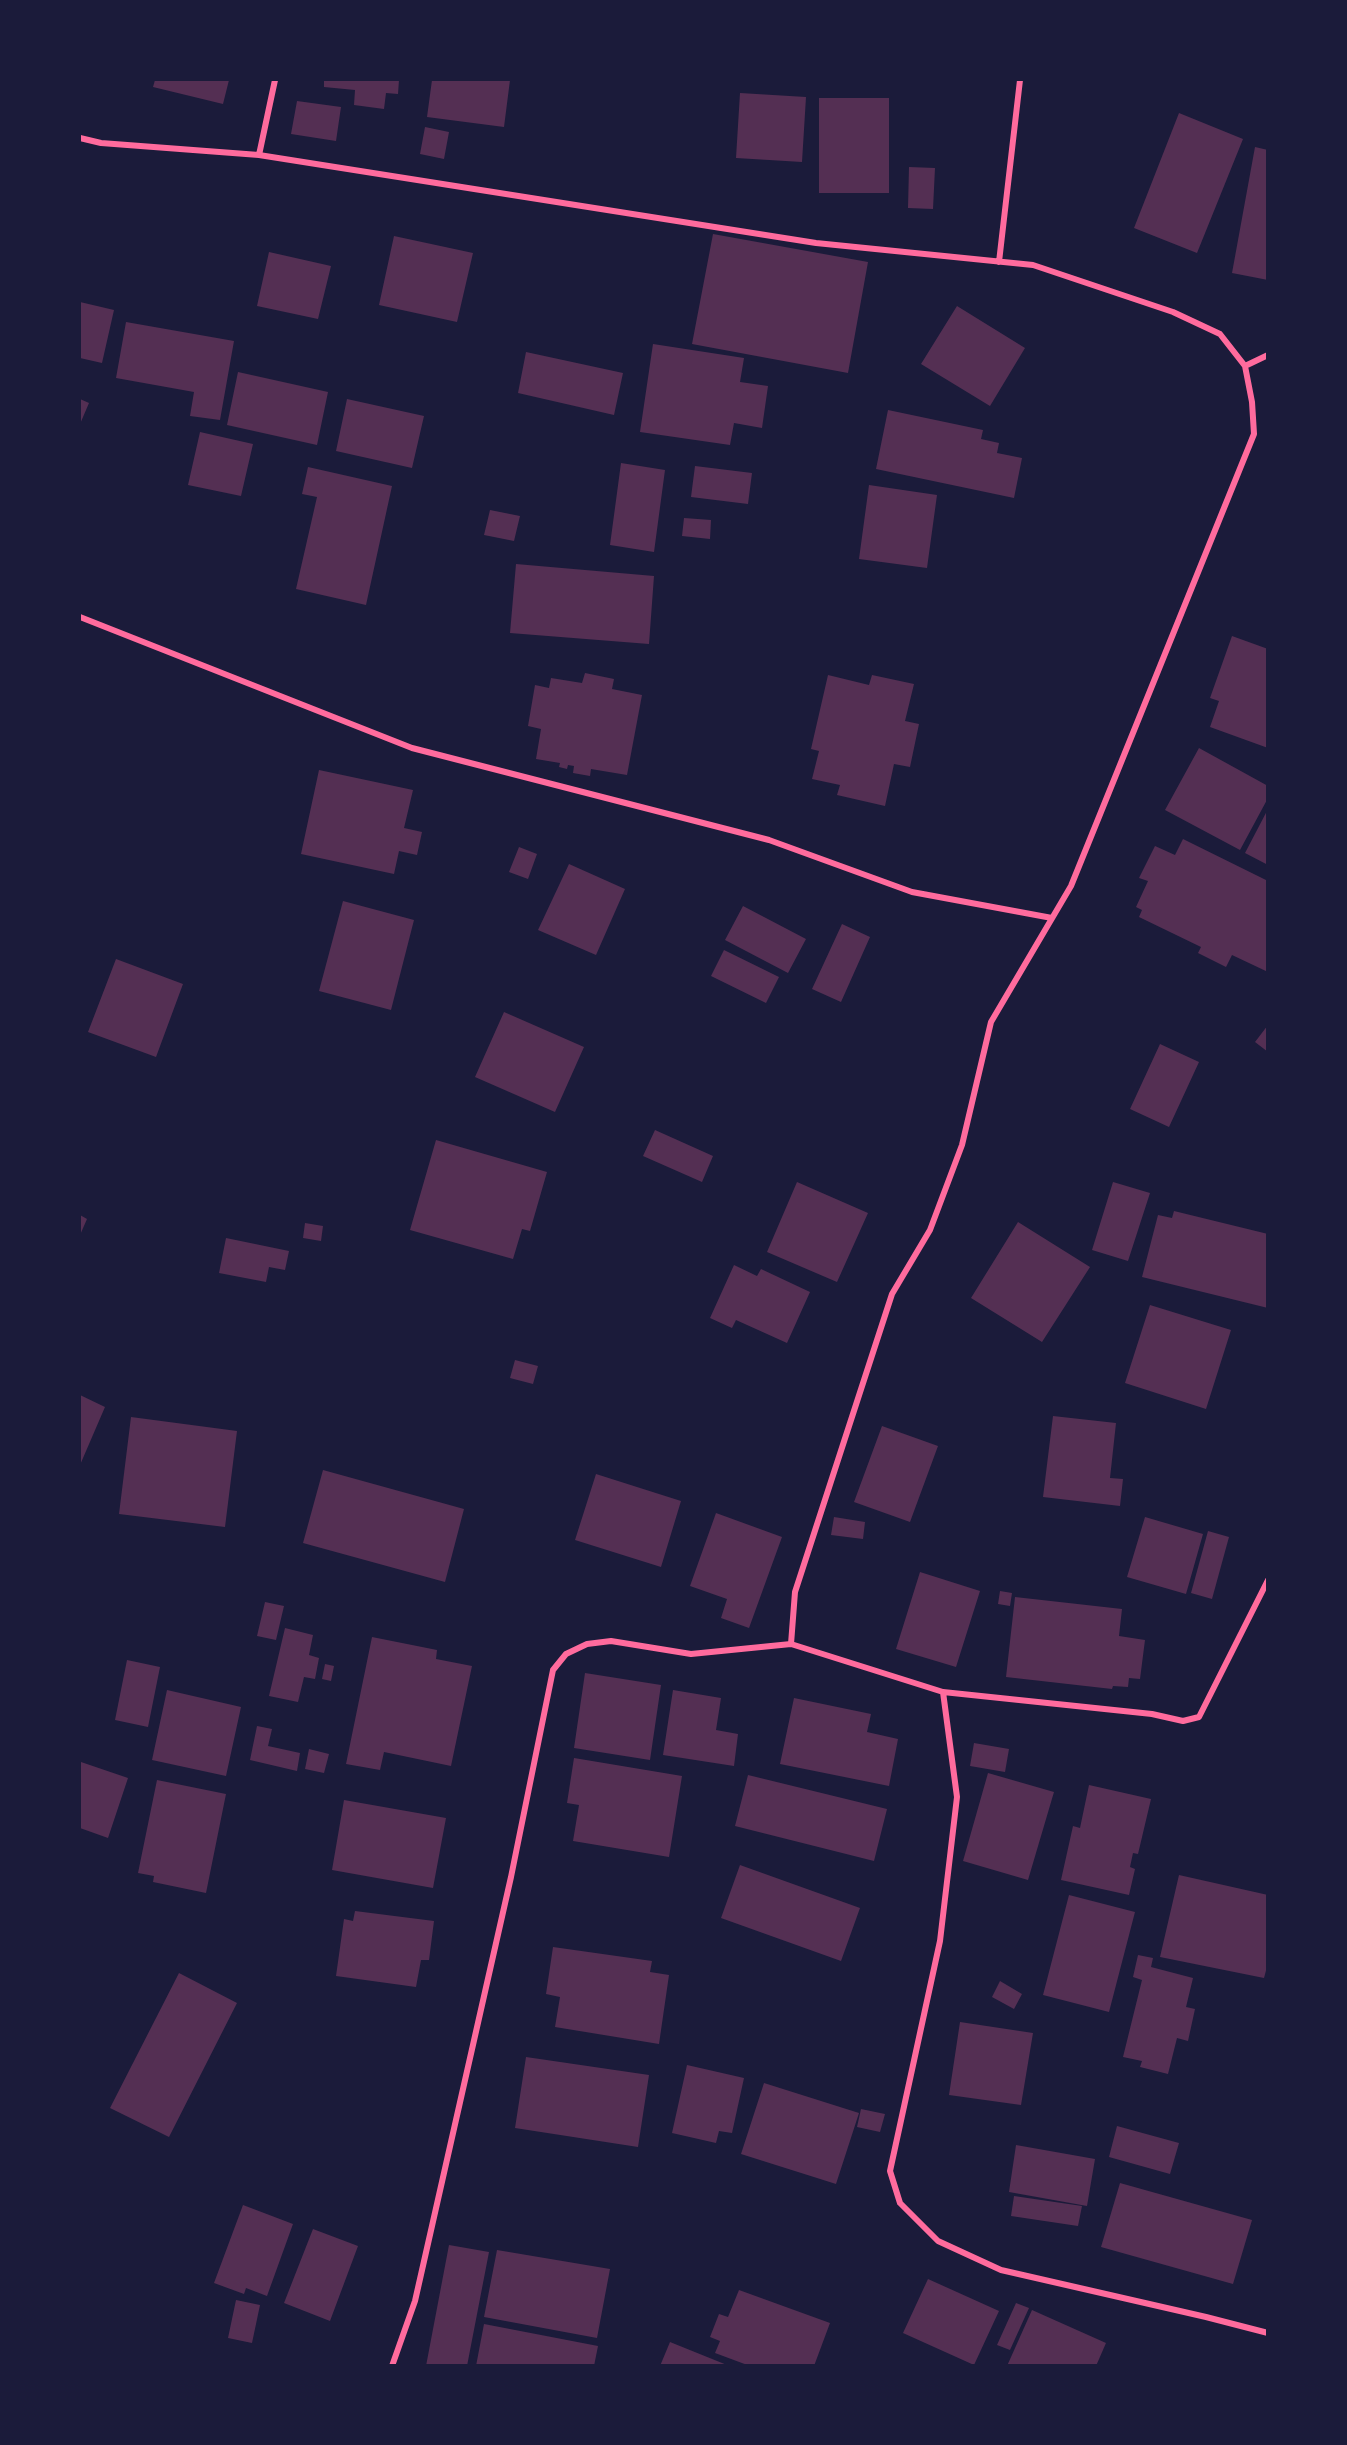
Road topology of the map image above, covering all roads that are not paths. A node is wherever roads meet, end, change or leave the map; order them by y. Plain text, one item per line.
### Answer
1 (275, 80) edge
2 (1020, 80) edge
3 (80, 138) edge
4 (260, 155) junction
5 (999, 262) junction
6 (1268, 355) edge
7 (1245, 366) junction
8 (80, 617) edge
9 (1052, 918) junction
10 (1268, 1580) edge
11 (791, 1644) junction
12 (943, 1692) junction
13 (1268, 2333) edge
14 (392, 2366) edge

1 - 4 street
2 - 5 street
3 - 4 street
4 - 5 street
5 - 7 street
6 - 7 street
7 - 9 street
8 - 9 street
9 - 11 street
10 - 12 street
11 - 12 street
11 - 14 street
12 - 13 street

